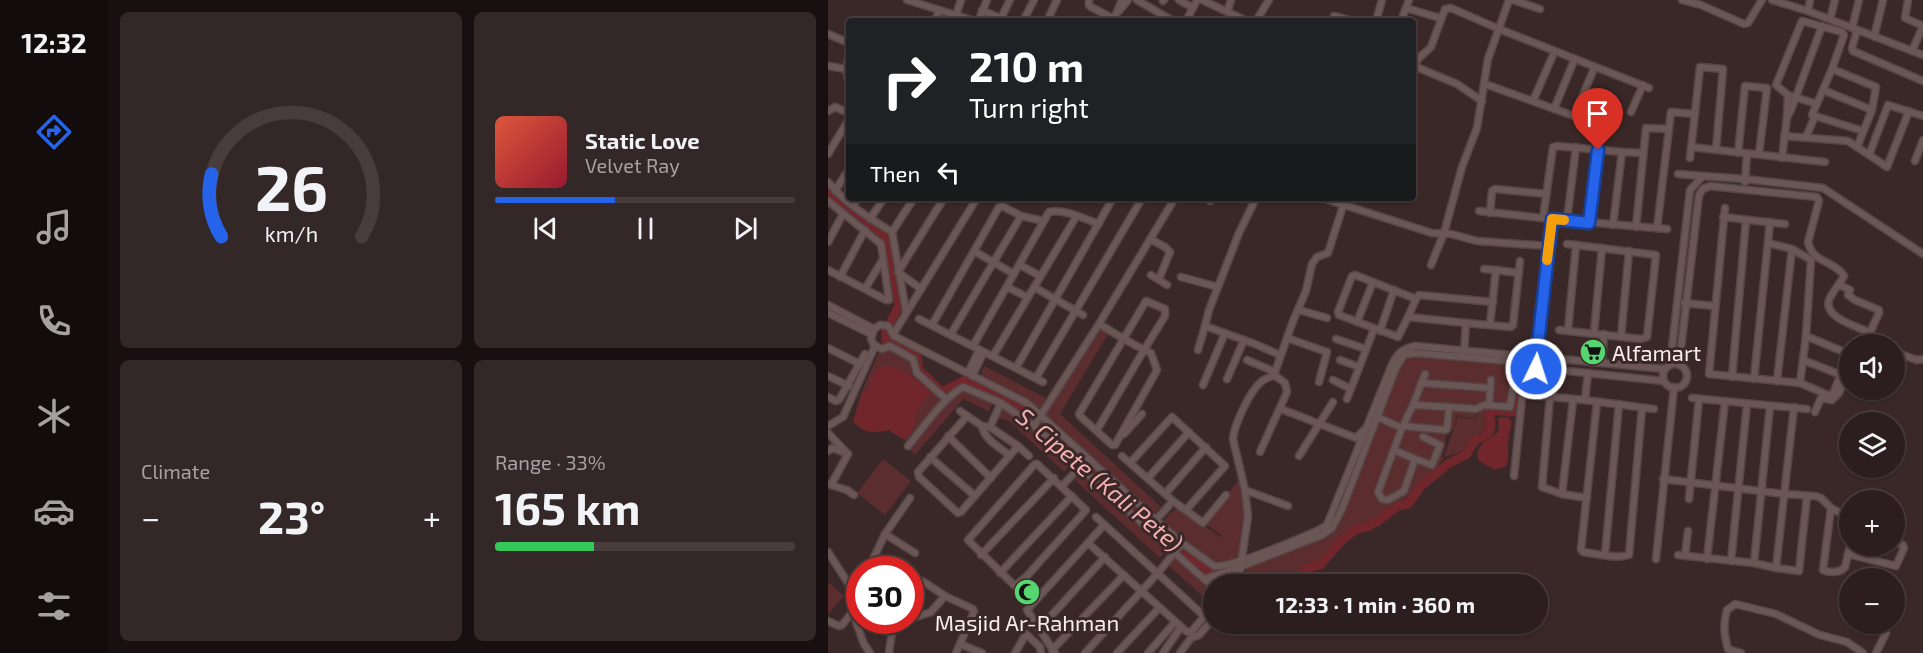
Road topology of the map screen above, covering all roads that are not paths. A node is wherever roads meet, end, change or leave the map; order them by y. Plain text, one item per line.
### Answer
1 (907, 0) edge
2 (961, 0) edge
3 (987, 0) edge
4 (1010, 0) edge
5 (1034, 0) edge
6 (1057, 0) edge
7 (1089, 0) edge
8 (1122, 0) edge
9 (1128, 0) edge
10 (1137, 0) edge
11 (1179, 0) edge
12 (1197, 0) edge
13 (1202, 0) edge
14 (1231, 0) edge
15 (1269, 0) edge
16 (1382, 0) edge
17 (1409, 0) edge
18 (1511, 0) edge
19 (1682, 0) edge
20 (1762, 0) edge
21 (1772, 0) edge
22 (1810, 0) edge
23 (1834, 0) edge
24 (1859, 0) edge
25 (1883, 0) edge
26 (1908, 0) edge
27 (1788, 3) edge
28 (1193, 8) junction
29 (1406, 8) junction
30 (1540, 9) dead end
31 (939, 10) junction
32 (1808, 11) junction
33 (1118, 12) junction
34 (1227, 12) junction
35 (956, 15) junction
36 (1335, 16) dead end
37 (936, 18) edge
38 (966, 18) edge
39 (988, 18) edge
40 (997, 18) edge
41 (1025, 18) edge
42 (1048, 18) edge
43 (1112, 18) edge
44 (1116, 18) edge
45 (1168, 18) edge
46 (1188, 18) edge
47 (1240, 18) edge
48 (1258, 18) edge
49 (1342, 18) edge
50 (1377, 18) edge
51 (1402, 18) edge
52 (1440, 18) junction
53 (1830, 19) junction
54 (1822, 26) junction
55 (1923, 26) edge
56 (1499, 29) junction
57 (1854, 29) junction
58 (828, 34) edge
59 (1874, 37) junction
60 (846, 42) edge
61 (1912, 51) junction
62 (1552, 55) dead end
63 (1923, 55) edge
64 (1416, 62) edge
65 (1572, 63) dead end
66 (828, 66) edge
67 (1416, 68) edge
68 (846, 69) edge
69 (1832, 69) junction
70 (1593, 71) dead end
71 (1923, 81) edge
72 (1485, 84) junction
73 (1823, 90) junction
74 (1788, 95) junction
75 (1796, 96) junction
76 (1482, 101) junction
77 (1533, 101) junction
78 (1817, 104) junction
79 (1554, 109) junction
80 (1872, 110) junction
81 (828, 111) edge
82 (846, 111) edge
83 (1909, 111) junction
84 (1631, 112) dead end
85 (1695, 114) junction
86 (1815, 116) junction
87 (1923, 116) edge
88 (1787, 117) junction
89 (846, 124) edge
90 (1668, 129) junction
91 (1863, 131) junction
92 (1784, 136) junction
93 (1806, 137) junction
94 (1923, 140) edge
95 (1576, 147) junction
96 (1691, 147) junction
97 (1857, 147) junction
98 (1598, 150) junction
99 (1716, 150) junction
100 (1622, 152) junction
101 (1643, 153) junction
102 (1738, 153) junction
103 (828, 154) edge
104 (1747, 154) junction
105 (1759, 154) junction
106 (1869, 155) junction
107 (1690, 158) dead end
108 (1782, 158) junction
109 (1915, 161) dead end
110 (1825, 162) dead end
111 (846, 173) edge
112 (1678, 174) dead end
113 (1691, 174) junction
114 (1704, 176) junction
115 (828, 182) edge
116 (1745, 183) junction
117 (1690, 190) junction
118 (835, 191) junction
119 (1547, 194) junction
120 (846, 200) edge
121 (828, 201) edge
122 (847, 201) edge
123 (856, 201) edge
124 (882, 201) edge
125 (912, 201) edge
126 (942, 201) edge
127 (975, 201) edge
128 (1111, 201) edge
129 (1141, 201) edge
130 (1173, 201) edge
131 (1254, 201) edge
132 (1341, 202) edge
133 (853, 206) junction
134 (1725, 208) dead end
135 (1479, 211) dead end
136 (1490, 213) junction
137 (843, 214) junction
138 (1021, 216) junction
139 (1076, 217) junction
140 (1724, 217) junction
141 (1544, 218) junction
142 (870, 219) junction
143 (1552, 219) junction
144 (1568, 220) junction
145 (1746, 220) junction
146 (1044, 221) junction
147 (1770, 222) junction
148 (1589, 223) junction
149 (1099, 224) junction
150 (1785, 224) dead end
151 (1613, 225) junction
152 (1636, 227) junction
153 (1657, 228) junction
154 (1667, 229) dead end
155 (865, 230) junction
156 (892, 232) junction
157 (1444, 233) junction
158 (1150, 239) junction
159 (828, 242) edge
160 (1768, 243) junction
161 (1567, 244) dead end
162 (1576, 245) junction
163 (1549, 246) junction
164 (1602, 248) junction
165 (1792, 249) junction
166 (974, 251) junction
167 (1629, 251) junction
168 (1923, 254) edge
169 (883, 258) junction
170 (993, 261) junction
171 (1520, 261) dead end
172 (1020, 265) junction
173 (1431, 265) dead end
174 (1484, 269) dead end
175 (828, 270) edge
176 (1496, 270) junction
177 (898, 272) junction
178 (1519, 273) junction
179 (1014, 274) junction
180 (1151, 275) dead end
181 (840, 276) junction
182 (1040, 276) junction
183 (1181, 277) dead end
184 (1159, 279) junction
185 (1373, 282) junction
186 (1167, 285) dead end
187 (1840, 285) junction
188 (1007, 287) junction
189 (1034, 287) junction
190 (1218, 287) junction
191 (865, 289) junction
192 (921, 289) junction
193 (1394, 291) junction
194 (1027, 297) junction
195 (1054, 299) junction
196 (1416, 299) junction
197 (1492, 302) junction
198 (1681, 302) junction
199 (828, 305) edge
200 (1714, 306) junction
201 (1299, 310) junction
202 (906, 311) junction
203 (1074, 311) junction
204 (828, 313) edge
205 (1083, 315) dead end
206 (1408, 317) junction
207 (1327, 318) dead end
208 (919, 319) dead end
209 (1357, 322) junction
210 (1466, 322) junction
211 (1099, 324) junction
212 (1490, 324) junction
213 (932, 325) junction
214 (1205, 326) junction
215 (890, 329) junction
216 (1377, 330) junction
217 (1559, 330) dead end
218 (1569, 330) junction
219 (872, 332) junction
220 (1225, 333) junction
221 (1594, 333) junction
222 (1871, 333) joint
223 (951, 334) junction
224 (1604, 334) junction
225 (1806, 336) junction
226 (1621, 337) junction
227 (1123, 338) junction
228 (1287, 338) junction
229 (1336, 339) dead end
230 (1244, 340) junction
231 (877, 347) junction
232 (828, 348) edge
233 (979, 349) junction
234 (1366, 349) junction
235 (1839, 349) edge
236 (1144, 350) junction
237 (1198, 350) dead end
238 (1464, 353) junction
239 (865, 354) dead end
240 (1280, 355) junction
241 (1538, 355) junction
242 (1905, 356) edge
243 (993, 357) junction
244 (1522, 359) junction
245 (1923, 359) edge
246 (1247, 360) dead end
247 (1340, 360) dead end
248 (1803, 360) junction
249 (1602, 362) junction
250 (860, 364) junction
251 (1679, 365) junction
252 (1359, 367) junction
253 (1668, 367) junction
254 (1016, 368) junction
255 (1538, 368) junction
256 (1525, 369) junction
257 (1275, 373) junction
258 (1588, 373) junction
259 (1425, 374) dead end
260 (1839, 374) edge
261 (970, 375) junction
262 (828, 376) edge
263 (1732, 377) junction
264 (1036, 378) junction
265 (1227, 379) dead end
266 (1754, 379) junction
267 (1333, 380) dead end
268 (1491, 380) dead end
269 (1839, 380) edge
270 (1664, 381) junction
271 (1777, 381) junction
272 (1043, 382) dead end
273 (1319, 382) dead end
274 (1514, 382) dead end
275 (1421, 383) junction
276 (1800, 383) junction
277 (1203, 385) dead end
278 (849, 386) junction
279 (1674, 387) junction
280 (1490, 388) junction
281 (1351, 389) junction
282 (1839, 392) edge
283 (1541, 396) dead end
284 (828, 397) edge
285 (1550, 397) junction
286 (946, 399) junction
287 (1347, 399) dead end
288 (1573, 400) junction
289 (1585, 400) junction
290 (1725, 401) junction
291 (1332, 402) dead end
292 (1597, 402) junction
293 (1001, 404) junction
294 (1619, 404) junction
295 (1747, 404) junction
296 (1413, 405) junction
297 (1489, 405) junction
298 (1770, 406) junction
299 (1449, 407) junction
300 (1794, 407) junction
301 (1642, 408) junction
302 (1281, 409) junction
303 (1654, 409) dead end
304 (1807, 409) dead end
305 (960, 411) dead end
306 (1815, 412) dead end
307 (1142, 414) dead end
308 (967, 416) junction
309 (1041, 416) junction
310 (1375, 416) junction
311 (1318, 423) junction
312 (1035, 425) junction
313 (828, 426) edge
314 (982, 426) junction
315 (990, 427) junction
316 (1367, 427) junction
317 (1402, 427) junction
318 (1096, 430) junction
319 (1189, 432) junction
320 (828, 433) edge
321 (948, 436) junction
322 (1423, 437) dead end
323 (1116, 442) junction
324 (908, 446) dead end
325 (1018, 446) junction
326 (1206, 447) junction
327 (1394, 450) junction
328 (828, 451) edge
329 (1260, 452) dead end
330 (848, 454) junction
331 (1009, 455) junction
332 (1029, 456) dead end
333 (1122, 456) dead end
334 (1299, 456) dead end
335 (930, 457) junction
336 (1415, 459) junction
337 (1131, 462) junction
338 (1080, 467) junction
339 (1514, 476) dead end
340 (991, 478) junction
341 (1054, 478) junction
342 (1148, 478) junction
343 (1663, 479) junction
344 (1691, 482) junction
345 (830, 485) edge
346 (1062, 486) junction
347 (1714, 486) junction
348 (1738, 488) junction
349 (1245, 490) junction
350 (1761, 491) junction
351 (1166, 494) junction
352 (1562, 494) junction
353 (1784, 494) junction
354 (854, 495) dead end
355 (1072, 495) junction
356 (1226, 495) dead end
357 (975, 496) junction
358 (1807, 496) junction
359 (910, 498) dead end
360 (1587, 498) junction
361 (1689, 499) dead end
362 (1173, 501) junction
363 (1288, 506) dead end
364 (1831, 508) junction
365 (1186, 510) junction
366 (1839, 512) edge
367 (1336, 514) junction
368 (1096, 517) dead end
369 (1156, 520) junction
370 (1104, 525) junction
371 (1688, 531) dead end
372 (885, 534) junction
373 (1088, 543) junction
374 (1179, 547) junction
375 (828, 552) edge
376 (915, 553) dead end
377 (981, 555) junction
378 (1605, 555) junction
379 (875, 556) edge
380 (1848, 556) edge
381 (1856, 556) edge
382 (1900, 556) edge
383 (1105, 557) junction
384 (1656, 559) dead end
385 (1707, 559) junction
386 (1731, 561) junction
387 (1754, 563) junction
388 (1240, 564) junction
389 (1776, 568) junction
390 (1000, 573) junction
391 (1158, 573) junction
392 (1204, 574) edge
393 (1217, 574) edge
394 (1239, 574) edge
395 (1124, 575) junction
396 (846, 580) edge
397 (924, 582) edge
398 (1141, 590) junction
399 (945, 596) junction
400 (1159, 608) junction
401 (924, 614) edge
402 (828, 621) edge
403 (846, 621) edge
404 (1178, 625) junction
405 (1039, 629) junction
406 (1203, 630) edge
407 (861, 634) edge
408 (893, 634) edge
409 (1886, 634) edge
410 (960, 645) junction
411 (1150, 650) edge
412 (1053, 651) edge
413 (870, 653) edge
414 (889, 653) edge
415 (956, 653) edge
416 (982, 653) edge
417 (1015, 653) edge
418 (1041, 653) edge
419 (1085, 653) edge
420 (1117, 653) edge
421 (1158, 653) edge
422 (1163, 653) edge
423 (1180, 653) edge
424 (1741, 653) edge
425 (1862, 653) edge
426 (1876, 653) edge

1 - 31 street
2 - 35 street
3 - 39 street
4 - 40 street
5 - 41 street
6 - 42 street
7 - 43 street
8 - 33 street
9 - 33 street
10 - 45 street
11 - 28 street
12 - 28 street
13 - 34 street
14 - 34 street
15 - 48 street
16 - 50 street
17 - 29 street
18 - 30 street
18 - 56 street
19 - 20 street
21 - 27 street
22 - 32 street
23 - 53 street
24 - 57 street
25 - 59 street
26 - 55 street
27 - 32 street
28 - 46 street
29 - 51 street
29 - 52 street
31 - 35 street
31 - 37 street
32 - 53 street
33 - 44 street
34 - 47 street
35 - 38 street
36 - 49 street
52 - 56 street
52 - 64 street
53 - 57 street
54 - 69 street
54 - 74 street
54 - 75 street
55 - 61 street
56 - 72 street
56 - 84 street
57 - 59 street
57 - 71 street
58 - 60 street
59 - 61 street
61 - 63 street
62 - 77 street
65 - 79 street
66 - 68 street
67 - 76 street
69 - 73 street
69 - 80 street
70 - 79 street
72 - 76 street
72 - 77 street
73 - 78 street
73 - 80 street
74 - 75 street
74 - 88 street
75 - 78 street
75 - 88 street
76 - 157 street
77 - 79 street
78 - 86 street
80 - 91 street
81 - 82 street
83 - 87 street
83 - 106 street
83 - 106 street
85 - 90 street
85 - 96 street
85 - 99 street
86 - 91 street
86 - 93 street
88 - 92 street
89 - 103 street
90 - 101 street
90 - 153 street
91 - 97 street
92 - 93 street
92 - 108 street
93 - 97 street
94 - 109 street
95 - 98 street
95 - 119 street
95 - 144 street
96 - 99 street
96 - 107 street
97 - 106 street
98 - 100 street
98 - 148 street
99 - 102 street
100 - 101 street
100 - 151 street
101 - 152 street
102 - 104 street
102 - 105 street
104 - 105 street
104 - 116 street
105 - 108 street
108 - 110 street
111 - 118 street
112 - 113 street
113 - 114 street
113 - 117 street
114 - 116 street
114 - 117 street
115 - 118 street
116 - 168 street
116 - 187 street
116 - 198 street
117 - 198 street
118 - 120 street
119 - 136 street
119 - 141 street
121 - 137 street
122 - 133 street
123 - 133 street
124 - 142 street
125 - 156 street
126 - 177 street
127 - 192 street
128 - 149 street
129 - 203 street
130 - 158 street
131 - 190 street
132 - 157 street
132 - 201 street
133 - 142 street
134 - 140 street
135 - 136 street
136 - 141 street
137 - 155 street
137 - 159 street
138 - 146 street
138 - 166 street
138 - 170 street
139 - 146 street
139 - 149 street
139 - 182 street
140 - 145 street
140 - 200 street
141 - 143 street
142 - 156 street
143 - 144 street
143 - 163 street
144 - 148 street
145 - 147 street
145 - 263 street
146 - 172 street
147 - 150 street
147 - 160 street
148 - 151 street
149 - 195 street
151 - 152 street
152 - 153 street
153 - 154 street
155 - 169 street
155 - 181 street
156 - 177 street
157 - 163 street
157 - 173 street
158 - 184 street
158 - 211 street
160 - 165 street
160 - 266 street
161 - 162 street
162 - 164 street
162 - 218 street
163 - 241 street
164 - 167 street
164 - 221 street
165 - 225 street
165 - 271 street
166 - 170 street
166 - 213 street
167 - 226 street
167 - 226 street
169 - 191 street
169 - 191 street
170 - 179 street
170 - 223 street
171 - 178 street
172 - 179 street
172 - 182 street
174 - 176 street
175 - 181 street
176 - 178 street
176 - 197 street
177 - 192 street
177 - 202 street
178 - 212 street
179 - 188 street
180 - 184 street
181 - 191 street
182 - 189 street
183 - 190 street
184 - 186 street
185 - 193 street
185 - 209 street
185 - 209 street
187 - 222 street
187 - 222 street
188 - 194 street
188 - 233 street
189 - 194 street
189 - 195 street
190 - 214 street
192 - 202 street
193 - 196 street
193 - 216 street
194 - 243 street
195 - 203 street
195 - 254 street
196 - 197 street
196 - 206 street
197 - 212 street
198 - 200 street
198 - 251 street
198 - 253 street
199 - 219 street
200 - 263 street
201 - 207 street
201 - 228 street
202 - 215 street
203 - 205 street
203 - 264 street
204 - 219 street
206 - 210 street
206 - 216 street
208 - 213 street
209 - 216 street
210 - 212 street
210 - 238 street
211 - 227 street
211 - 309 street
213 - 223 street
214 - 220 street
214 - 237 street
215 - 219 street
215 - 261 street
216 - 234 street
217 - 218 street
218 - 221 street
219 - 231 street
220 - 230 street
220 - 277 street
221 - 224 street
223 - 233 street
224 - 226 street
224 - 249 street
225 - 235 street
225 - 248 street
227 - 236 street
227 - 236 street
227 - 318 street
228 - 240 street
228 - 273 street
229 - 234 street
230 - 240 street
230 - 265 street
231 - 286 street
231 - 313 street
232 - 250 street
233 - 243 street
233 - 261 street
234 - 252 street
236 - 318 street
236 - 323 street
238 - 244 street
238 - 310 street
239 - 250 street
240 - 257 street
241 - 244 street
241 - 249 street
241 - 255 street
242 - 245 street
243 - 254 street
244 - 256 street
246 - 257 street
247 - 252 street
248 - 260 street
248 - 276 street
249 - 253 street
250 - 278 street
251 - 253 street
251 - 279 street
252 - 281 street
253 - 270 street
254 - 264 street
255 - 256 street
255 - 258 street
256 - 339 street
257 - 302 street
257 - 349 street
258 - 270 street
258 - 289 street
259 - 275 street
261 - 309 street
262 - 278 street
263 - 266 street
264 - 272 street
266 - 271 street
267 - 281 street
268 - 280 street
269 - 276 street
270 - 279 street
271 - 276 street
274 - 297 street
275 - 280 street
275 - 296 street
278 - 284 street
279 - 343 street
280 - 297 street
281 - 287 street
282 - 306 street
283 - 285 street
285 - 288 street
285 - 352 street
286 - 293 street
286 - 324 street
288 - 289 street
288 - 352 street
289 - 292 street
290 - 295 street
290 - 344 street
290 - 347 street
291 - 311 street
292 - 294 street
292 - 360 street
293 - 312 street
293 - 315 street
294 - 301 street
294 - 378 street
295 - 298 street
295 - 348 street
296 - 299 street
296 - 317 street
297 - 299 street
298 - 300 street
298 - 350 street
299 - 317 street
300 - 304 street
300 - 353 street
301 - 303 street
301 - 378 street
302 - 311 street
302 - 329 street
305 - 308 street
307 - 323 street
308 - 314 street
308 - 321 street
309 - 312 street
309 - 369 street
310 - 316 street
310 - 317 street
310 - 367 street
311 - 316 street
311 - 334 street
312 - 338 street
314 - 315 street
314 - 331 street
315 - 325 street
316 - 367 street
317 - 327 street
318 - 323 street
319 - 326 street
319 - 337 street
319 - 342 street
320 - 330 street
321 - 335 street
321 - 340 street
322 - 336 street
325 - 331 street
325 - 332 street
326 - 351 street
326 - 365 street
327 - 336 street
327 - 336 street
328 - 330 street
330 - 345 street
331 - 340 street
333 - 337 street
335 - 357 street
335 - 357 street
337 - 342 street
338 - 346 street
338 - 374 street
340 - 357 street
341 - 346 street
341 - 377 street
341 - 377 street
342 - 351 street
343 - 344 street
343 - 384 street
344 - 347 street
344 - 361 street
345 - 354 street
346 - 355 street
347 - 348 street
347 - 385 street
348 - 350 street
348 - 386 street
349 - 363 street
349 - 388 street
350 - 353 street
350 - 387 street
351 - 362 street
352 - 360 street
353 - 358 street
353 - 389 street
355 - 390 street
355 - 390 street
356 - 365 street
358 - 364 street
358 - 389 street
359 - 372 street
360 - 378 street
362 - 365 street
362 - 369 street
364 - 366 street
364 - 380 street
367 - 388 street
368 - 370 street
369 - 374 street
370 - 373 street
370 - 391 street
371 - 385 street
372 - 376 street
372 - 379 street
373 - 383 street
373 - 405 street
374 - 388 street
374 - 391 street
374 - 392 street
375 - 396 street
377 - 390 street
381 - 382 street
383 - 395 street
383 - 405 street
385 - 386 street
386 - 387 street
387 - 389 street
388 - 393 street
388 - 394 street
391 - 398 street
391 - 404 street
395 - 398 street
395 - 412 street
397 - 399 street
398 - 400 street
398 - 419 street
399 - 401 street
399 - 410 street
400 - 404 street
400 - 420 street
402 - 403 street
404 - 411 street
404 - 422 street
405 - 412 street
406 - 423 street
407 - 413 street
408 - 414 street
409 - 426 street
410 - 415 street
410 - 416 street
411 - 421 street
417 - 418 street
424 - 425 street

